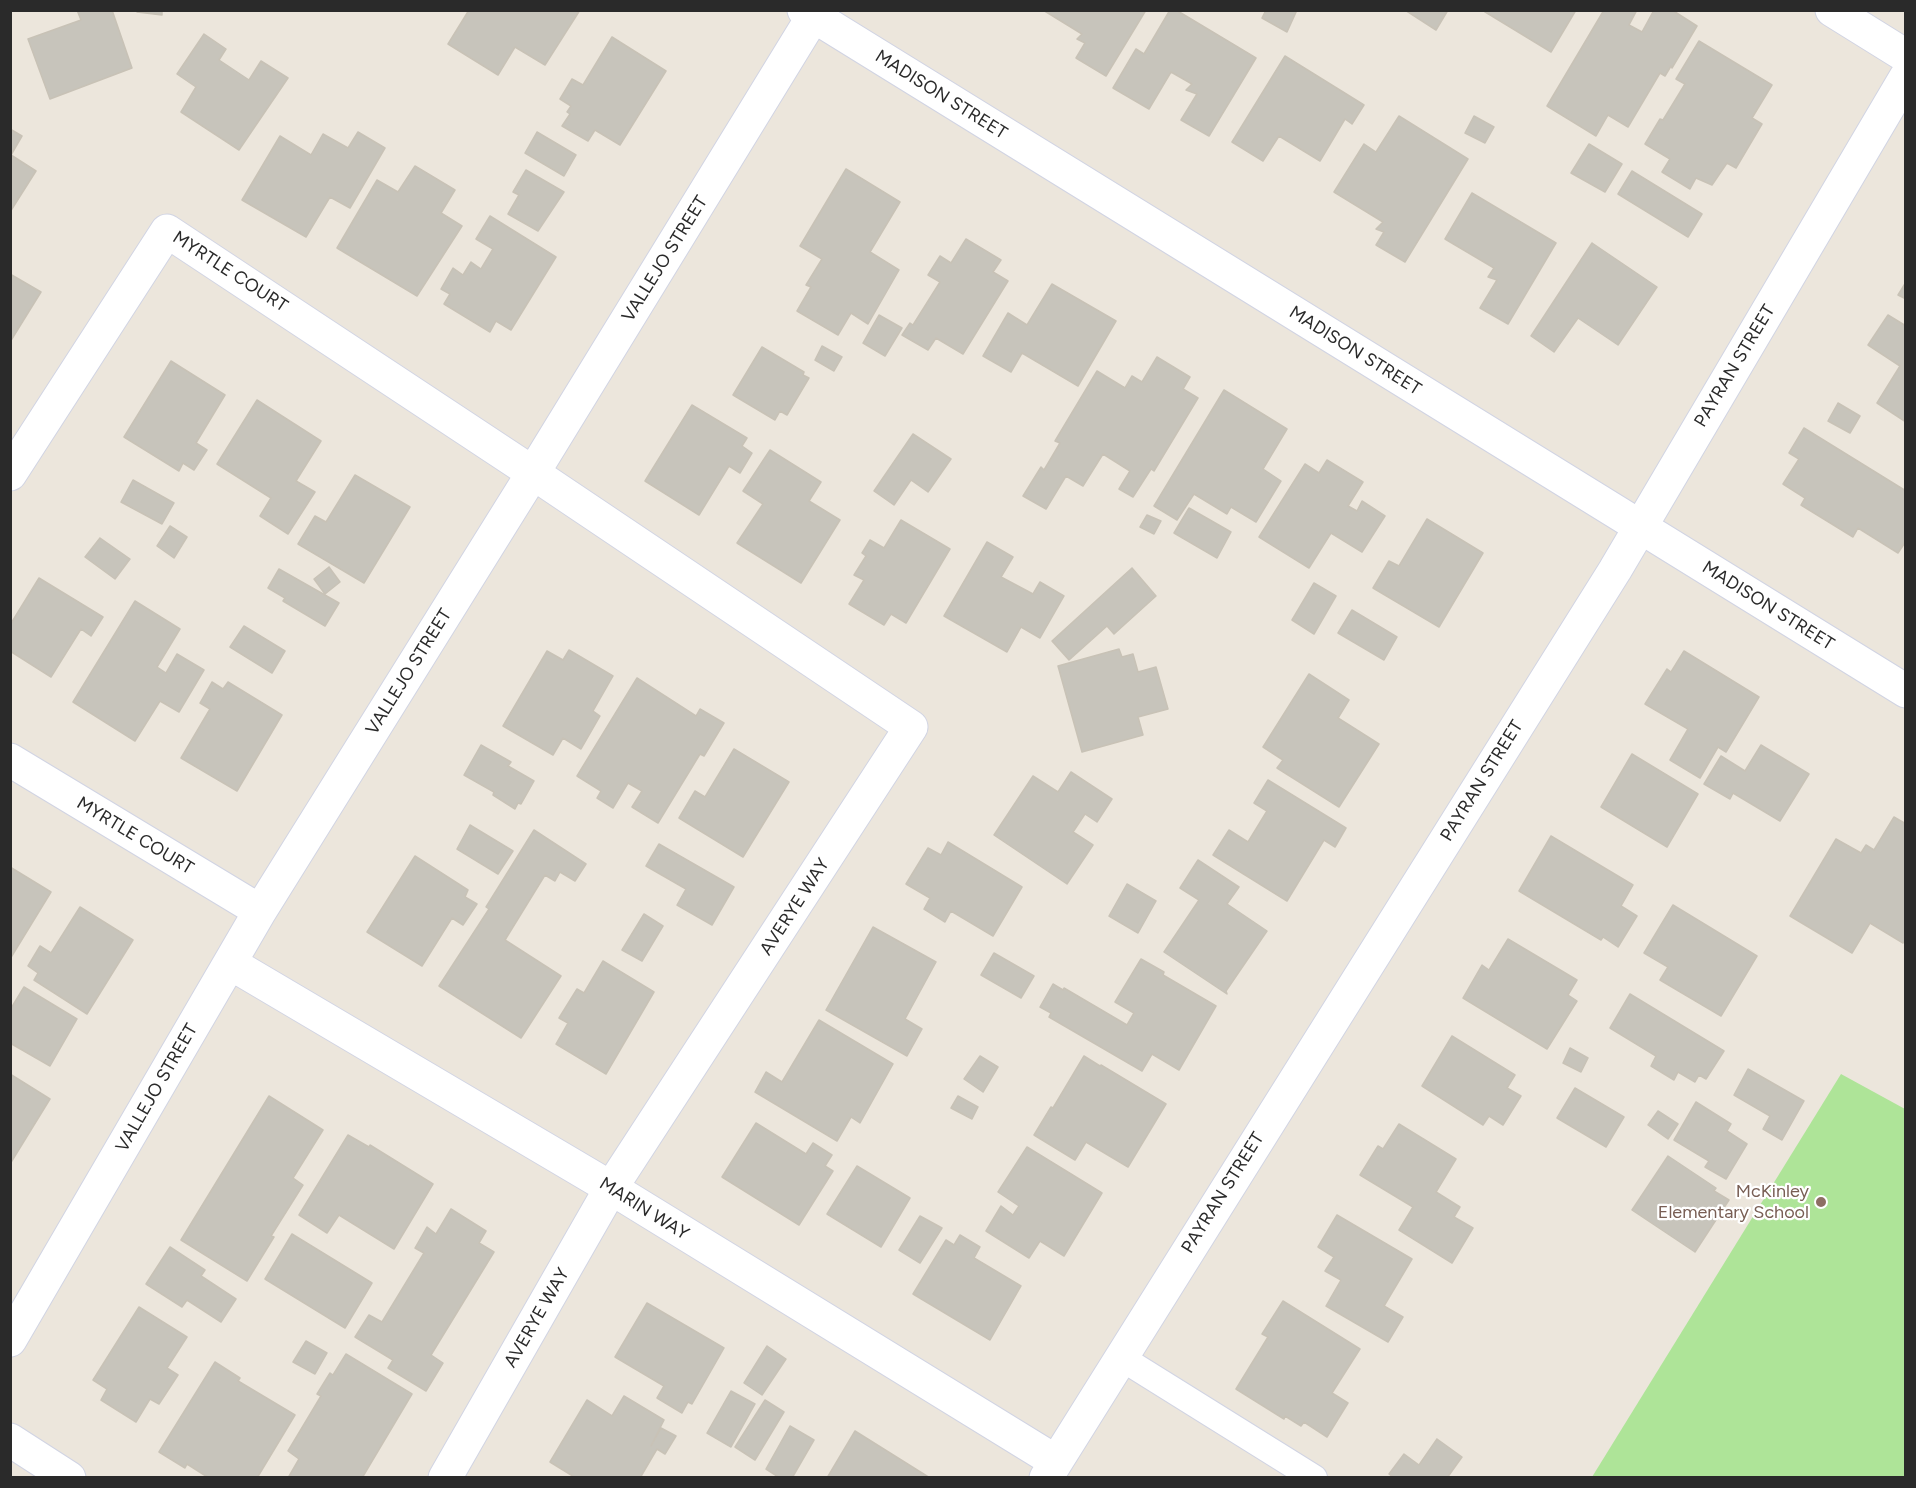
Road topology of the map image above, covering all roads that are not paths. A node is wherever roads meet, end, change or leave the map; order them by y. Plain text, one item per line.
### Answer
1 (1832, 10) edge
2 (812, 12) edge
3 (1905, 56) edge
4 (1905, 77) edge
5 (533, 473) junction
6 (10, 474) edge
7 (1640, 527) junction
8 (1905, 691) edge
9 (10, 760) edge
10 (260, 911) junction
11 (230, 963) junction
12 (611, 1188) junction
13 (10, 1340) edge
14 (1120, 1357) junction
15 (10, 1440) edge
16 (1051, 1469) edge
17 (69, 1478) edge
18 (445, 1478) edge
19 (1314, 1478) edge

1 - 3 street
2 - 5 street, VALLEJO STREET
2 - 7 street, MADISON STREET
4 - 7 street, PAYRAN STREET
5 - 6 street, MYRTLE COURT
5 - 10 street, VALLEJO STREET
5 - 12 street, AVERYE WAY
7 - 8 street, MADISON STREET
7 - 14 street, PAYRAN STREET
9 - 10 street, MYRTLE COURT
10 - 11 street, VALLEJO STREET
11 - 12 street, MARIN WAY
11 - 13 street, VALLEJO STREET
12 - 16 street, MARIN WAY
12 - 18 street, AVERYE WAY
14 - 16 street, PAYRAN STREET
14 - 19 lane
15 - 17 street

